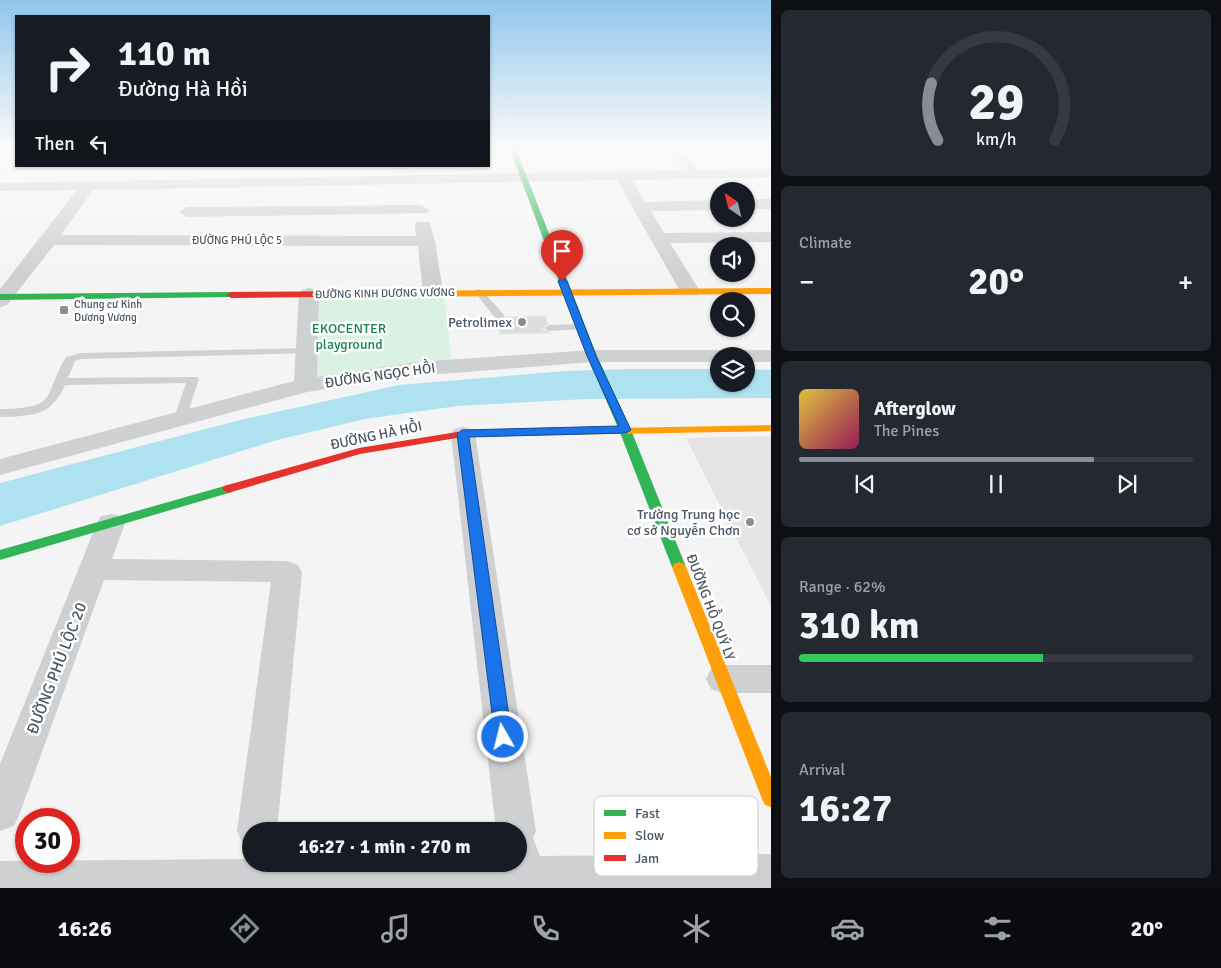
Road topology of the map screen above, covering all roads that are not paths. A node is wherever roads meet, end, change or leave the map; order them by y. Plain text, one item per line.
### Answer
1 (19, 188) edge
2 (86, 188) edge
3 (197, 188) edge
4 (417, 188) edge
5 (528, 188) edge
6 (629, 188) edge
7 (3, 189) edge
8 (755, 204) edge
9 (771, 204) edge
10 (710, 205) edge
11 (640, 206) junction
12 (421, 210) junction
13 (187, 212) junction
14 (771, 237) edge
15 (658, 238) junction
16 (49, 240) junction
17 (176, 240) junction
18 (426, 241) junction
19 (690, 291) junction
20 (771, 291) edge
21 (433, 292) junction
22 (480, 292) junction
23 (566, 292) junction
24 (309, 294) junction
25 (1, 298) edge
26 (500, 317) dead end
27 (549, 328) dead end
28 (580, 328) junction
29 (307, 352) junction
30 (771, 356) edge
31 (593, 361) junction
32 (61, 382) junction
33 (305, 385) junction
34 (0, 413) edge
35 (180, 418) junction
36 (771, 428) edge
37 (626, 430) junction
38 (462, 434) junction
39 (0, 467) edge
40 (111, 523) junction
41 (0, 555) edge
42 (94, 569) junction
43 (723, 679) junction
44 (771, 680) edge
45 (771, 798) edge
46 (0, 813) edge
47 (258, 822) edge
48 (515, 822) edge
49 (527, 865) edge
50 (594, 868) edge
51 (252, 872) edge
52 (758, 874) edge
53 (771, 875) edge
54 (0, 882) edge

1 - 7 street
2 - 16 street
3 - 13 street
4 - 12 street
5 - 23 street, ĐƯỜNG HỒ QUÝ LY
6 - 11 street
8 - 9 street
10 - 11 street
11 - 15 street
12 - 13 street
12 - 18 street
13 - 17 street
14 - 15 street
15 - 19 street
16 - 17 street, ĐƯỜNG PHÚ LỘC 5
16 - 25 street
17 - 18 street, ĐƯỜNG PHÚ LỘC 5
18 - 21 street
19 - 20 street, ĐƯỜNG KINH DƯƠNG VƯƠNG
19 - 23 street, ĐƯỜNG KINH DƯƠNG VƯƠNG
21 - 22 street, ĐƯỜNG KINH DƯƠNG VƯƠNG
21 - 24 street, ĐƯỜNG KINH DƯƠNG VƯƠNG
22 - 23 street, ĐƯỜNG KINH DƯƠNG VƯƠNG
22 - 26 lane
23 - 28 street, ĐƯỜNG HỒ QUÝ LY
24 - 25 street, ĐƯỜNG KINH DƯƠNG VƯƠNG
24 - 29 street
27 - 28 lane
28 - 31 street, ĐƯỜNG HỒ QUÝ LY
29 - 32 lane
29 - 33 street
30 - 31 street, ĐƯỜNG NGỌC HỒI
31 - 33 street, ĐƯỜNG NGỌC HỒI
31 - 37 street, ĐƯỜNG HỒ QUÝ LY
32 - 34 lane
32 - 35 lane
33 - 35 street, ĐƯỜNG NGỌC HỒI
35 - 39 street, ĐƯỜNG NGỌC HỒI
36 - 37 street, ĐƯỜNG HÀ HỒI
37 - 38 street, ĐƯỜNG HÀ HỒI
37 - 43 street, ĐƯỜNG HỒ QUÝ LY
38 - 40 street, ĐƯỜNG HÀ HỒI
38 - 48 street
40 - 41 street, ĐƯỜNG HÀ HỒI
40 - 42 street, ĐƯỜNG PHÚ LỘC 20
42 - 46 street, ĐƯỜNG PHÚ LỘC 20
42 - 47 street
43 - 44 street
43 - 45 street, ĐƯỜNG HỒ QUÝ LY
49 - 50 street
51 - 54 street
52 - 53 street

